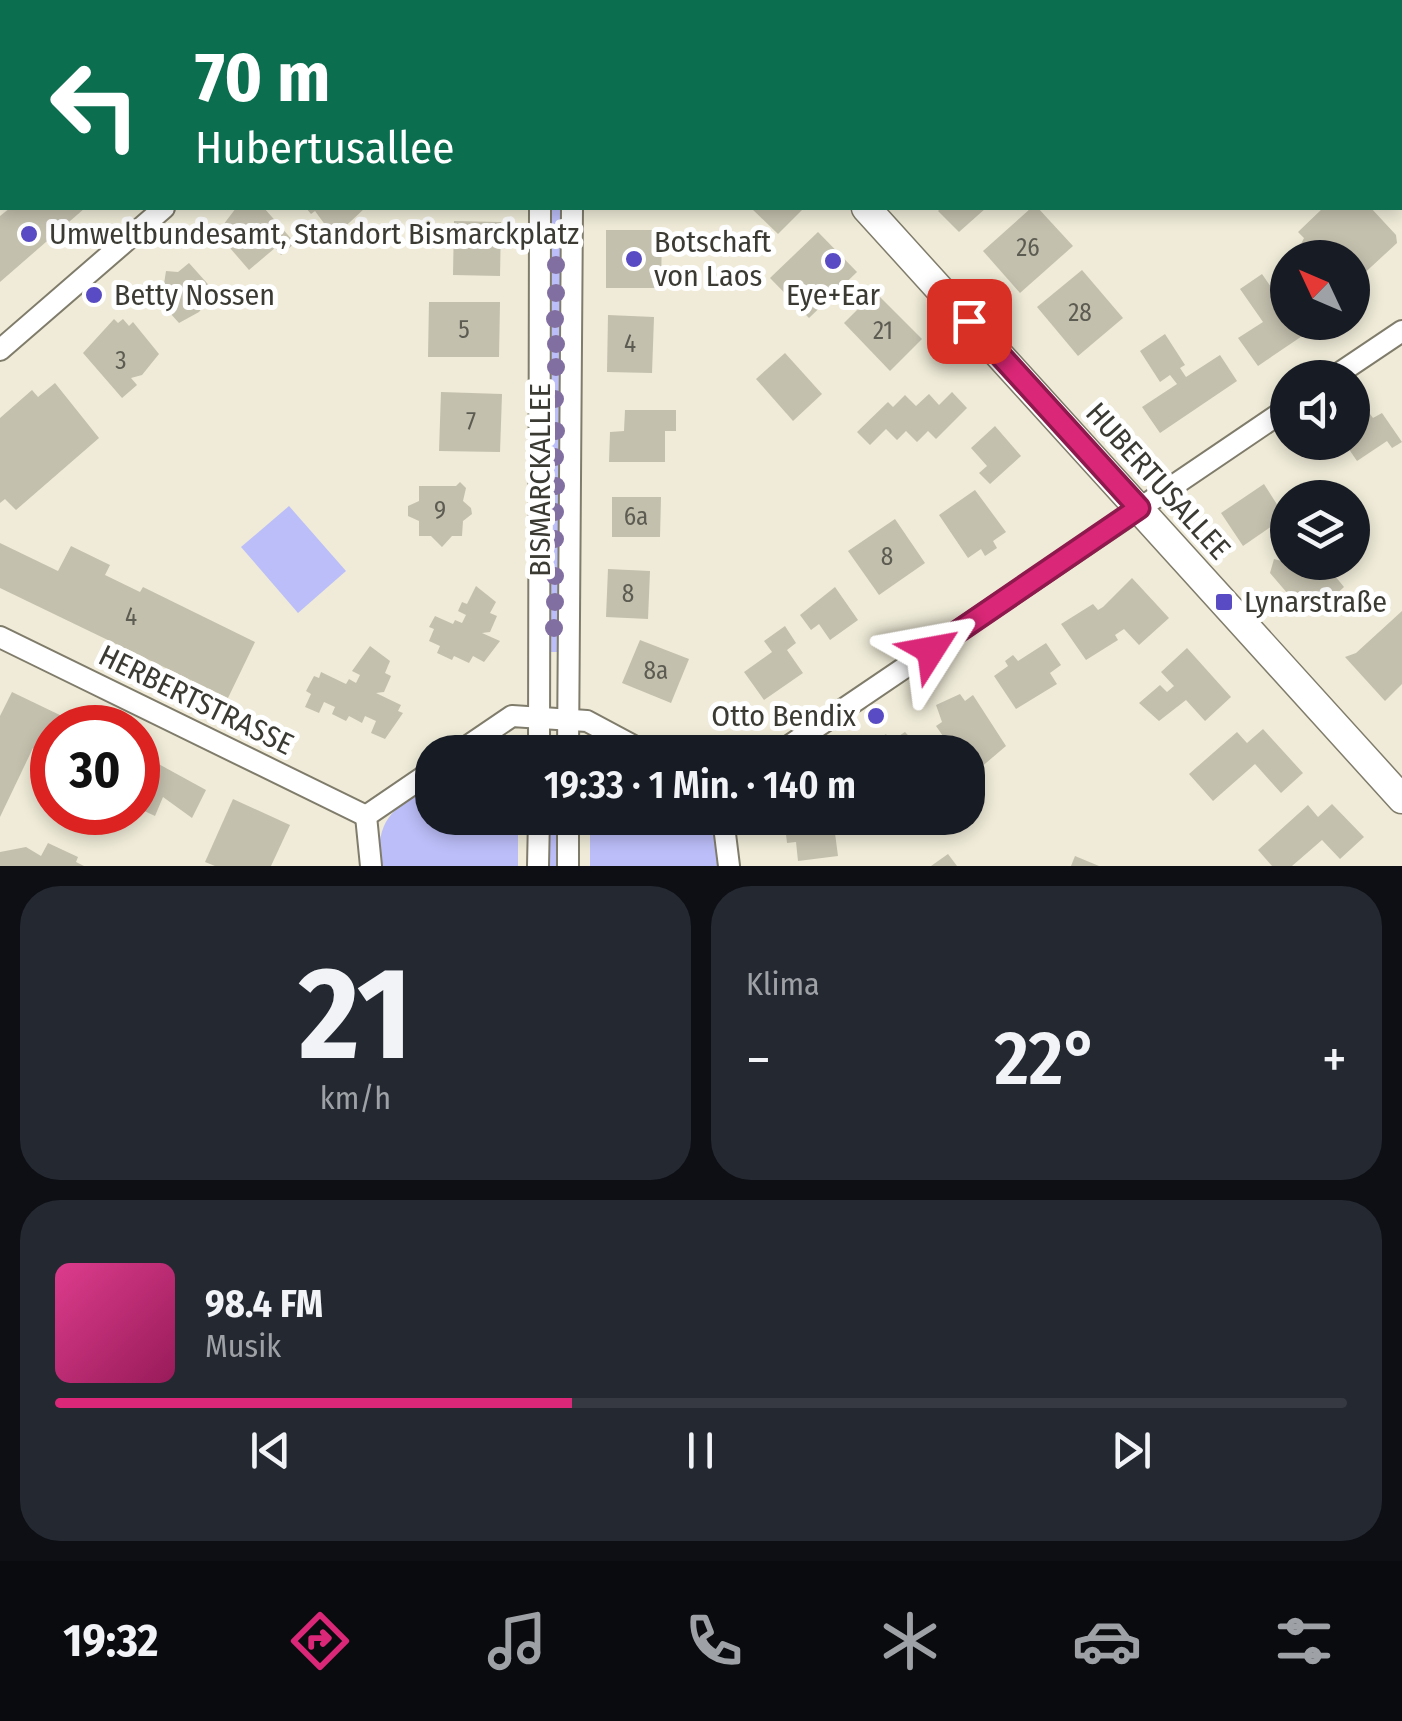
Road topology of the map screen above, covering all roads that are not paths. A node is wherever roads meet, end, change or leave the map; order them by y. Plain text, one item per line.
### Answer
1 (162, 210) edge
2 (540, 210) edge
3 (572, 210) edge
4 (868, 210) edge
5 (1402, 331) edge
6 (0, 350) edge
7 (1359, 360) edge
8 (1270, 420) edge
9 (1139, 508) junction
10 (0, 638) edge
11 (538, 717) junction
12 (568, 719) junction
13 (484, 735) edge
14 (539, 735) edge
15 (568, 735) edge
16 (613, 735) edge
17 (805, 735) edge
18 (415, 782) edge
19 (1402, 798) edge
20 (366, 816) junction
21 (538, 835) edge
22 (568, 835) edge
23 (725, 835) edge
24 (371, 866) edge
25 (538, 866) edge
26 (568, 866) edge
27 (729, 866) edge

1 - 6 street
2 - 11 street, BISMARCKALLEE
3 - 12 street, BISMARCKALLEE
4 - 9 main road, HUBERTUSALLEE
5 - 7 street
8 - 9 street
9 - 17 street
9 - 19 main road, HUBERTUSALLEE
10 - 20 street, HERBERTSTRASSE
11 - 12 street
11 - 13 street
11 - 14 street, BISMARCKALLEE
12 - 15 street, BISMARCKALLEE
12 - 16 street
18 - 20 street
20 - 24 street
21 - 25 street
22 - 26 street
23 - 27 street

